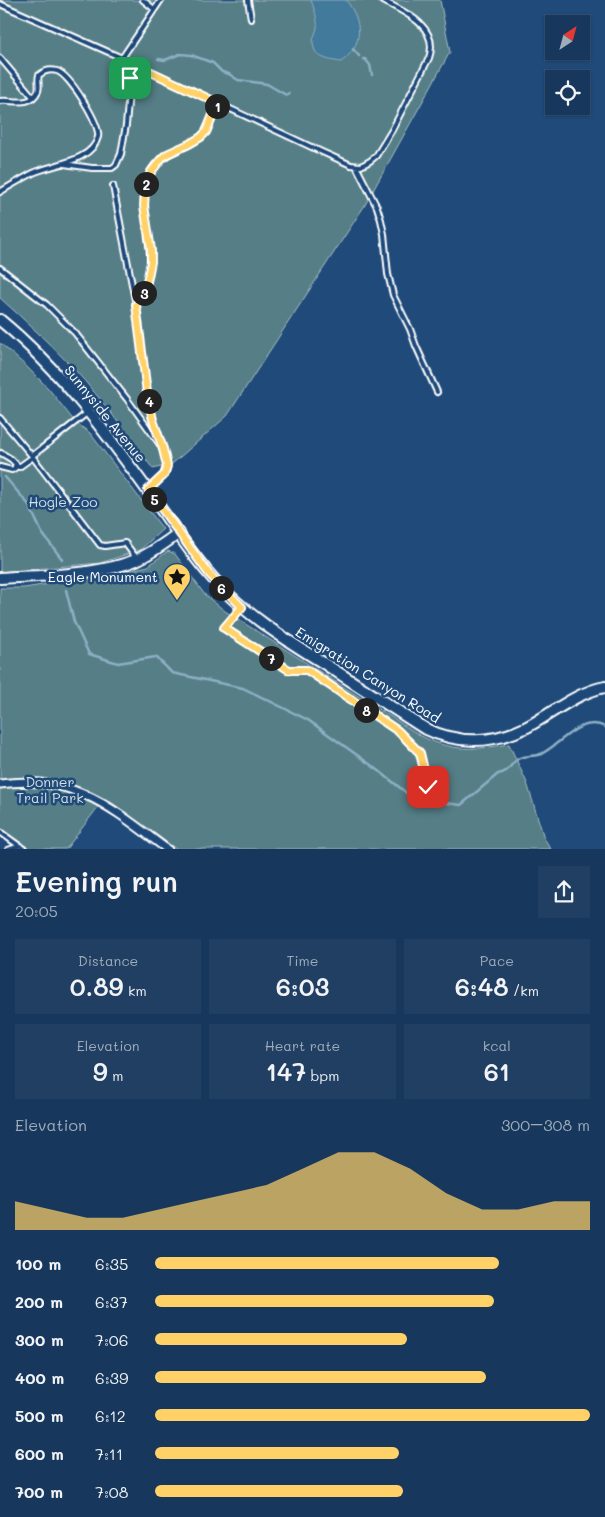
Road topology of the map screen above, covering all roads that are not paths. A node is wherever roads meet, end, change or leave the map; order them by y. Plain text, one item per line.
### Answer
1 (143, 0) edge
2 (161, 0) edge
3 (248, 0) edge
4 (381, 0) edge
5 (0, 4) edge
6 (154, 9) junction
7 (251, 19) dead end
8 (0, 58) edge
9 (122, 58) junction
10 (134, 64) junction
11 (33, 97) junction
12 (0, 101) edge
13 (218, 103) junction
14 (63, 164) junction
15 (356, 166) junction
16 (113, 186) dead end
17 (0, 192) edge
18 (0, 268) edge
19 (136, 305) junction
20 (0, 320) edge
21 (437, 392) dead end
22 (88, 411) junction
23 (0, 418) edge
24 (163, 449) junction
25 (1, 454) edge
26 (33, 457) junction
27 (15, 466) junction
28 (0, 467) edge
29 (148, 490) junction
30 (178, 533) junction
31 (137, 560) junction
32 (0, 578) edge
33 (242, 607) junction
34 (605, 687) edge
35 (0, 784) edge
36 (428, 787) dead end
37 (0, 832) edge
38 (20, 846) junction
39 (11, 849) edge
40 (24, 849) edge
41 (167, 849) edge

1 - 6 lane
2 - 6 lane
3 - 7 lane
4 - 15 lane
5 - 9 lane
6 - 9 lane
8 - 11 lane
9 - 10 lane
10 - 13 lane
10 - 14 lane
11 - 12 lane
11 - 14 lane
13 - 15 lane
13 - 19 lane
14 - 17 lane
15 - 21 lane
16 - 19 lane
18 - 24 lane
19 - 24 lane
20 - 22 main road, Sunnyside Avenue
22 - 26 lane
22 - 29 main road, Sunnyside Avenue
23 - 26 lane
24 - 29 lane
25 - 27 lane
26 - 27 lane
26 - 31 lane
27 - 28 lane
29 - 30 main road, Sunnyside Avenue
30 - 31 main road
30 - 33 main road, Emigration Canyon Road
31 - 32 main road
33 - 34 main road, Emigration Canyon Road
33 - 36 lane
35 - 41 street
37 - 38 lane
38 - 39 lane
38 - 40 lane

